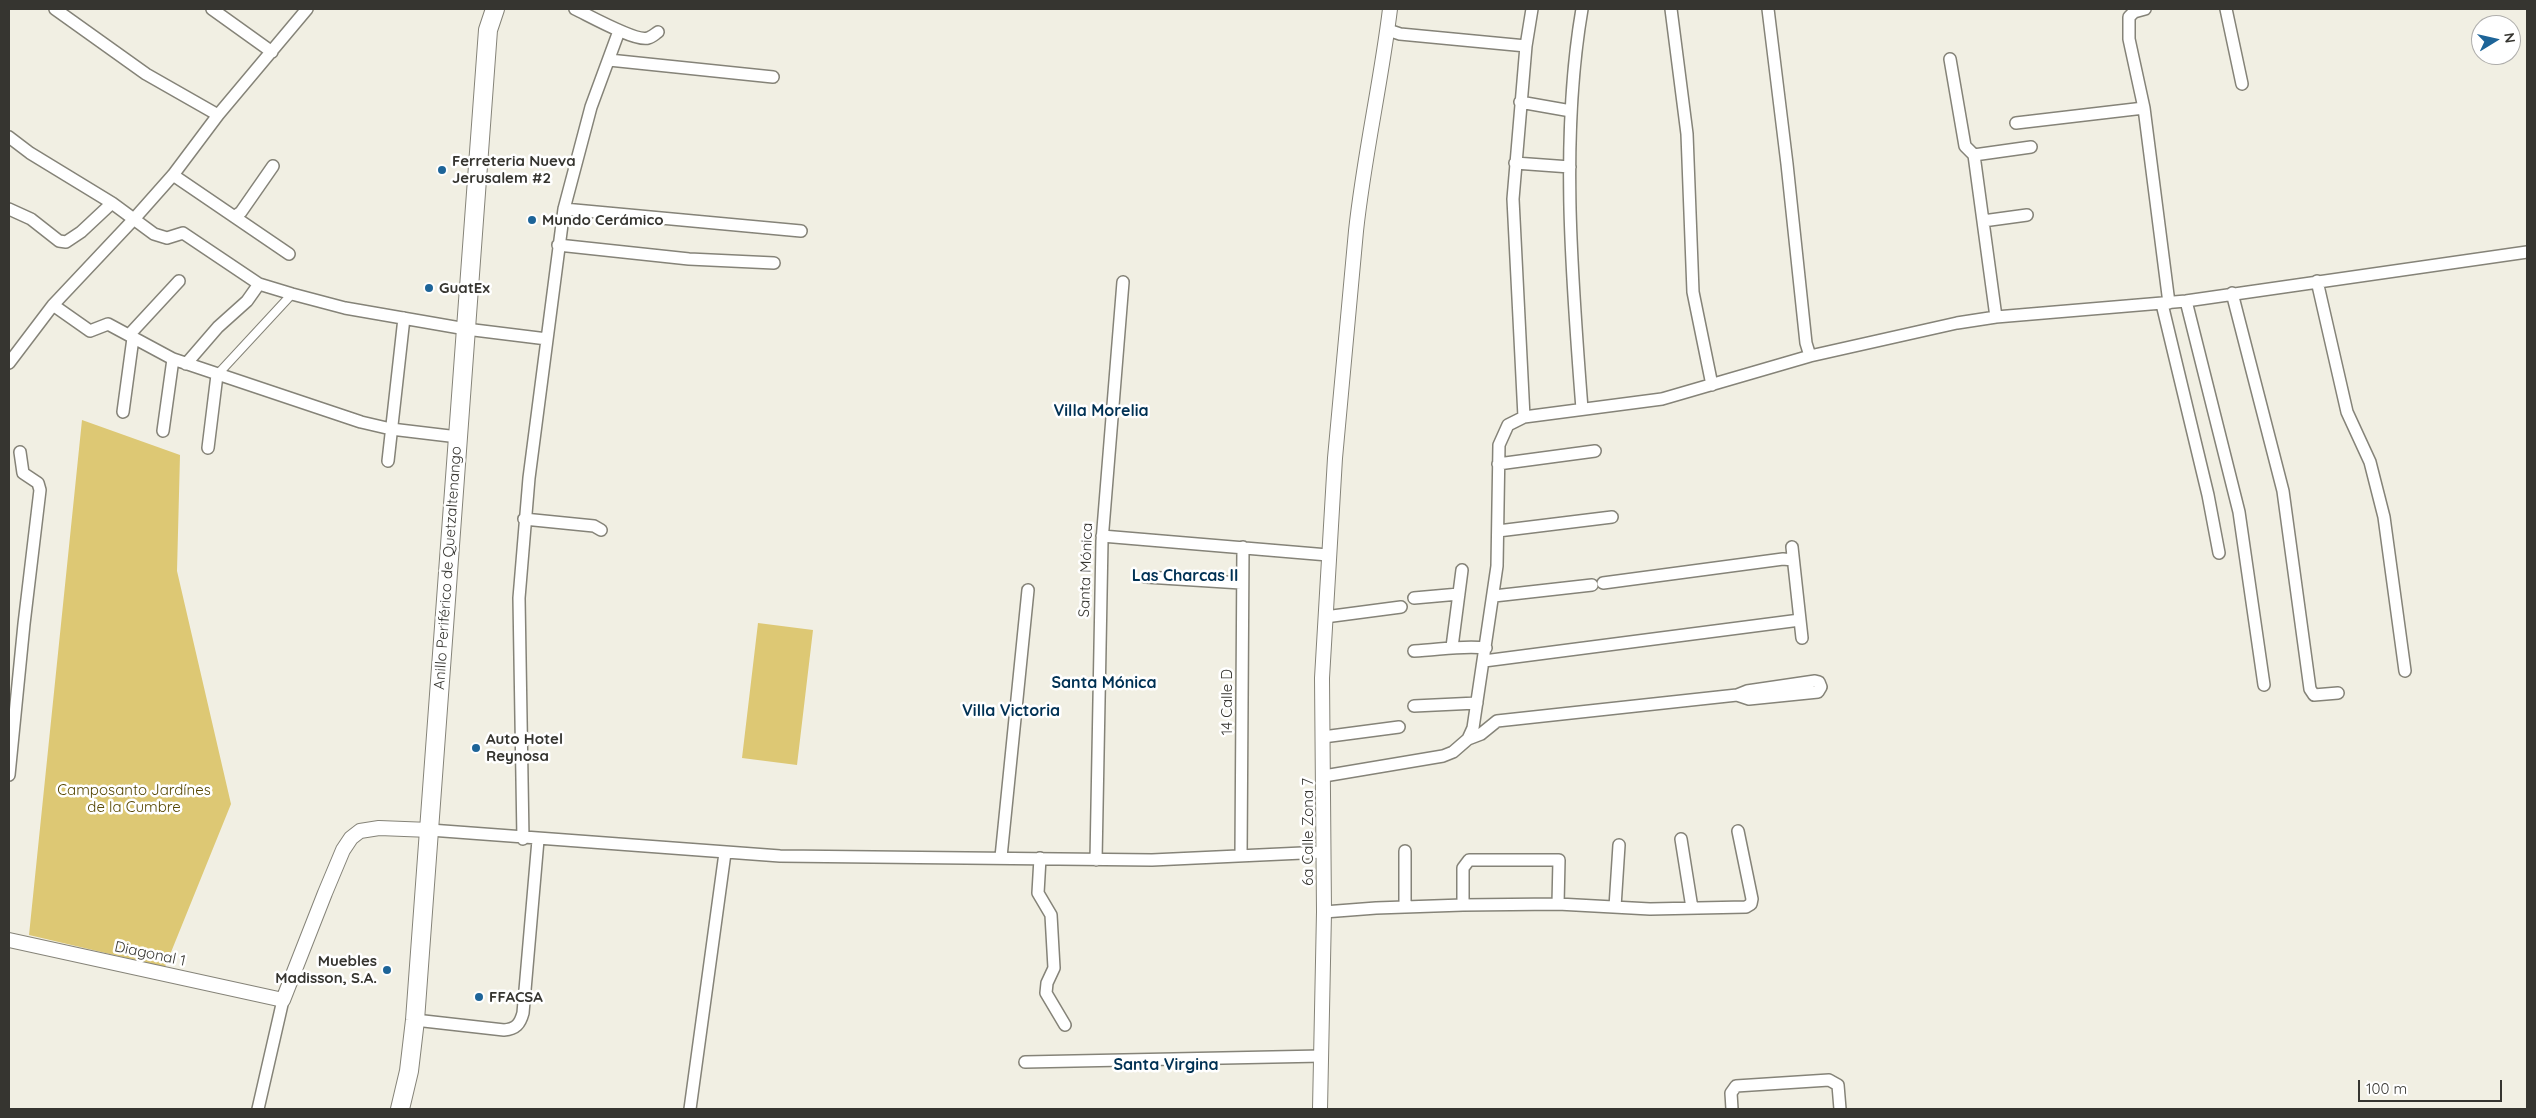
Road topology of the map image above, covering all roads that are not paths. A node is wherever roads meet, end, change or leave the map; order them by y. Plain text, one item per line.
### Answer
1 (56, 9) edge
2 (212, 9) edge
3 (307, 9) edge
4 (495, 9) edge
5 (575, 9) edge
6 (1390, 9) edge
7 (1532, 9) edge
8 (1582, 9) edge
9 (1671, 9) edge
10 (1768, 9) edge
11 (2145, 9) edge
12 (2226, 9) edge
13 (486, 17) edge
14 (1388, 30) junction
15 (619, 31) junction
16 (658, 32) dead end
17 (1526, 46) junction
18 (272, 52) junction
19 (1950, 59) dead end
20 (609, 60) junction
21 (773, 77) dead end
22 (2242, 84) dead end
23 (1520, 102) junction
24 (2144, 108) junction
25 (1572, 111) junction
26 (218, 115) junction
27 (2016, 123) dead end
28 (9, 137) edge
29 (2031, 147) dead end
30 (1974, 155) junction
31 (1515, 163) junction
32 (273, 166) dead end
33 (1570, 167) junction
34 (173, 175) junction
35 (112, 203) junction
36 (564, 209) junction
37 (10, 211) edge
38 (2027, 215) dead end
39 (234, 216) junction
40 (134, 219) junction
41 (1983, 222) junction
42 (801, 231) dead end
43 (558, 246) junction
44 (2527, 252) edge
45 (289, 254) dead end
46 (774, 263) dead end
47 (179, 280) dead end
48 (2317, 281) junction
49 (1123, 282) dead end
50 (260, 284) junction
51 (292, 294) junction
52 (2232, 294) junction
53 (2186, 301) junction
54 (2165, 303) junction
55 (53, 305) junction
56 (1996, 317) junction
57 (404, 318) junction
58 (466, 329) junction
59 (131, 337) junction
60 (547, 339) junction
61 (1810, 356) junction
62 (173, 360) junction
63 (9, 363) edge
64 (186, 364) junction
65 (217, 375) junction
66 (1712, 384) junction
67 (1582, 409) junction
68 (123, 412) dead end
69 (1524, 417) junction
70 (391, 429) junction
71 (163, 431) dead end
72 (458, 437) junction
73 (208, 448) dead end
74 (20, 452) dead end
75 (1595, 452) dead end
76 (388, 461) dead end
77 (1498, 464) junction
78 (1612, 517) dead end
79 (524, 519) junction
80 (601, 530) dead end
81 (1498, 531) junction
82 (1102, 536) junction
83 (1243, 547) junction
84 (1792, 547) dead end
85 (1328, 554) junction
86 (2219, 554) dead end
87 (1793, 560) junction
88 (1462, 570) dead end
89 (1146, 577) dead end
90 (1241, 583) junction
91 (1028, 590) dead end
92 (1459, 594) junction
93 (1494, 596) junction
94 (1414, 598) dead end
95 (1401, 606) dead end
96 (1325, 617) junction
97 (1800, 620) junction
98 (1802, 638) dead end
99 (1452, 647) junction
100 (1486, 648) junction
101 (1414, 651) dead end
102 (1484, 661) junction
103 (2405, 671) dead end
104 (2264, 686) dead end
105 (2338, 693) dead end
106 (1737, 695) junction
107 (1477, 703) junction
108 (1414, 706) dead end
109 (1399, 727) dead end
110 (1323, 737) junction
111 (1468, 739) junction
112 (9, 775) edge
113 (1324, 776) junction
114 (430, 830) junction
115 (1738, 830) dead end
116 (523, 839) junction
117 (1681, 839) dead end
118 (538, 840) junction
119 (1619, 845) dead end
120 (1324, 852) junction
121 (1406, 852) dead end
122 (725, 853) junction
123 (1241, 856) junction
124 (1001, 857) junction
125 (1040, 858) junction
126 (1096, 860) junction
127 (1558, 904) junction
128 (1463, 905) junction
129 (1405, 907) junction
130 (1615, 907) junction
131 (1692, 908) junction
132 (1324, 912) junction
133 (9, 940) edge
134 (283, 1000) junction
135 (415, 1020) junction
136 (1065, 1025) dead end
137 (1322, 1056) junction
138 (1025, 1062) dead end
139 (258, 1109) edge
140 (400, 1109) edge
141 (690, 1109) edge
142 (1320, 1109) edge
143 (1732, 1109) edge
144 (1840, 1109) edge

1 - 26 street
2 - 18 street
3 - 18 street
4 - 13 highway, Anillo Periférico de Quetzaltenango
5 - 15 street
6 - 14 street, 6a Calle Zona 7
7 - 17 street
8 - 25 street
9 - 66 street
10 - 61 street
11 - 24 street
12 - 22 street
13 - 58 highway, Anillo Periférico de Quetzaltenango
14 - 17 street
14 - 85 street, 6a Calle Zona 7
15 - 16 street
15 - 20 street
17 - 23 street
18 - 26 street
19 - 30 street
20 - 21 street
20 - 36 street
23 - 25 street
23 - 31 street
24 - 27 street
24 - 54 street
25 - 33 street
26 - 34 street
28 - 35 street
29 - 30 street
30 - 41 street
31 - 33 street
31 - 69 street
32 - 39 street
33 - 67 street
34 - 39 street
34 - 40 street
35 - 37 street
35 - 40 street
36 - 42 street
36 - 43 street
38 - 41 street
39 - 45 street
40 - 50 street
40 - 55 street
41 - 56 street
43 - 46 street
43 - 60 street
44 - 48 street
47 - 59 street
48 - 52 street
48 - 103 street
49 - 82 street, Santa Mónica
50 - 51 street
50 - 64 street
51 - 57 street
51 - 65 street
52 - 53 street
52 - 105 street
53 - 54 street
53 - 104 street
54 - 56 street
54 - 86 street
55 - 59 street
55 - 63 street
56 - 61 street
57 - 58 street
57 - 70 street
58 - 60 street
58 - 72 highway, Anillo Periférico de Quetzaltenango
59 - 62 street
59 - 68 street
60 - 79 street
61 - 66 street
62 - 64 street
62 - 71 street
64 - 65 street
65 - 70 street
65 - 73 street
66 - 67 street
67 - 69 street
69 - 77 street
70 - 72 street
70 - 76 street
72 - 114 highway, Anillo Periférico de Quetzaltenango
74 - 112 street
75 - 77 street
77 - 81 street
78 - 81 street
79 - 80 street
79 - 116 street
81 - 93 street
82 - 83 street
82 - 126 street, Santa Mónica
83 - 85 street
83 - 90 street, 14 Calle D
84 - 87 street
85 - 96 street, 6a Calle Zona 7
87 - 93 street
87 - 97 street
88 - 92 street
89 - 90 street
90 - 123 street, 14 Calle D
91 - 124 street
92 - 94 street
92 - 99 street
93 - 100 street
95 - 96 street
96 - 110 street, 6a Calle Zona 7
97 - 98 street
97 - 102 street
99 - 100 street
99 - 101 street
100 - 102 street
102 - 107 street
106 - 106 street
106 - 111 street
107 - 108 street
107 - 111 street
109 - 110 street
110 - 113 street, 6a Calle Zona 7
111 - 113 street
113 - 120 street, 6a Calle Zona 7
114 - 116 street
114 - 134 street
114 - 135 highway, Anillo Periférico de Quetzaltenango
115 - 131 street
116 - 118 street
117 - 131 street
118 - 122 street
118 - 135 street
119 - 130 street
120 - 123 street
120 - 132 street, 6a Calle Zona 7
121 - 129 street
122 - 124 street
122 - 141 street
123 - 126 street
124 - 125 street
125 - 126 street
125 - 136 street
127 - 128 street
127 - 128 street
127 - 130 street
128 - 129 street
129 - 132 street
130 - 131 street
132 - 137 street, 6a Calle Zona 7
133 - 134 street, Diagonal 1
134 - 139 street
135 - 140 highway, Anillo Periférico de Quetzaltenango
137 - 138 street
137 - 142 street, 6a Calle Zona 7
143 - 144 street

